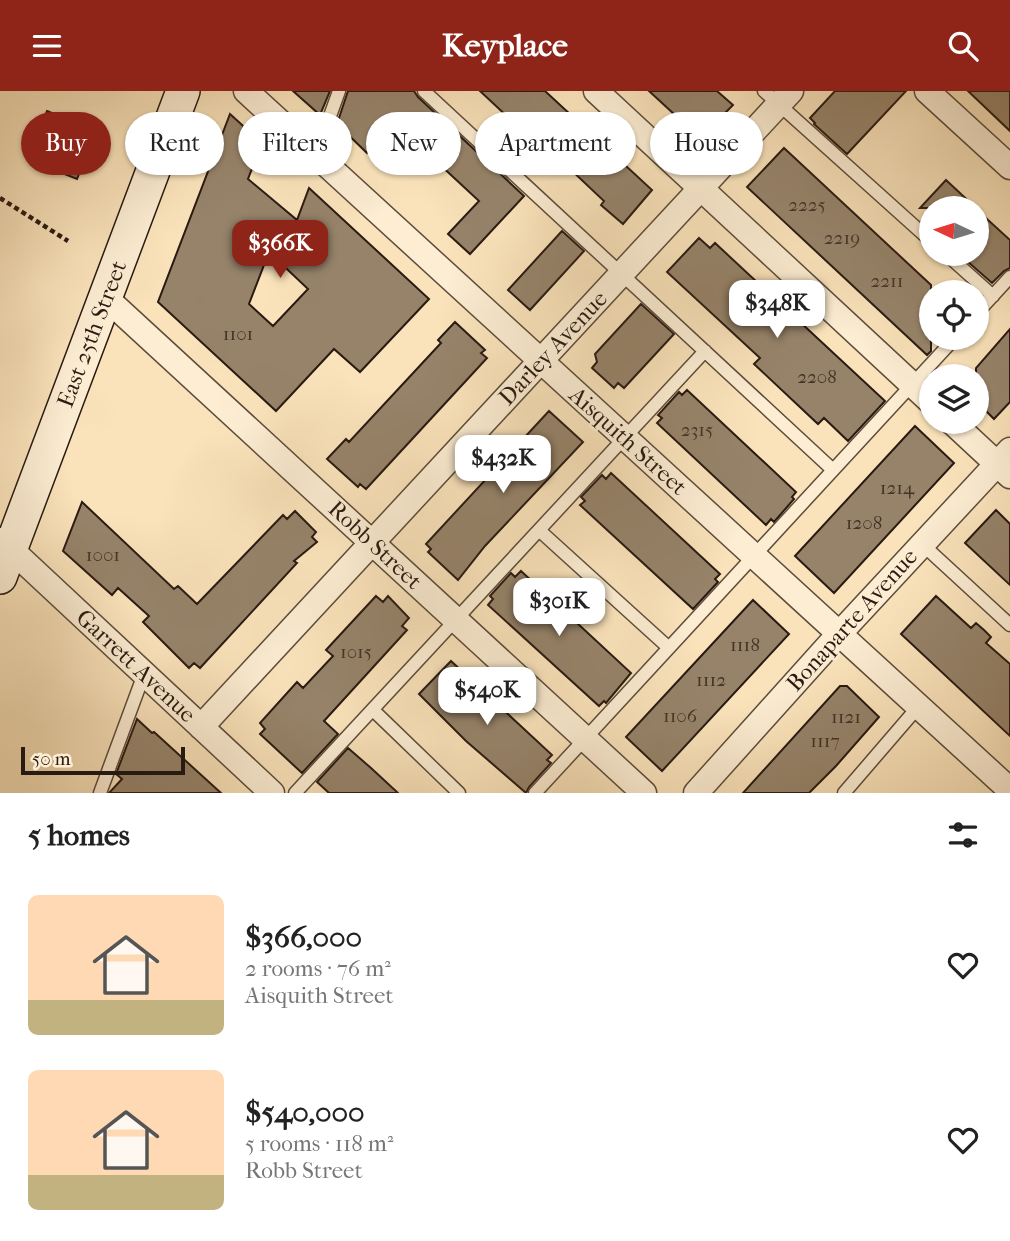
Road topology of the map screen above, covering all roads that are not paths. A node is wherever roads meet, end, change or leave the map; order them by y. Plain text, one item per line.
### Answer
1 (246, 91) edge
2 (339, 91) edge
3 (424, 91) edge
4 (596, 91) edge
5 (927, 91) edge
6 (778, 96) edge
7 (173, 98) edge
8 (269, 112) edge
9 (331, 112) edge
10 (1010, 167) edge
11 (338, 175) edge
12 (701, 188) junction
13 (919, 230) edge
14 (959, 266) edge
15 (622, 274) junction
16 (1010, 277) edge
17 (993, 296) junction
18 (105, 297) junction
19 (989, 300) edge
20 (944, 350) edge
21 (705, 351) junction
22 (541, 361) junction
23 (912, 384) junction
24 (919, 391) edge
25 (968, 434) edge
26 (626, 439) junction
27 (1006, 463) edge
28 (834, 470) junction
29 (540, 531) junction
30 (372, 543) junction
31 (922, 544) junction
32 (4, 555) edge
33 (754, 556) junction
34 (457, 621) junction
35 (1010, 625) edge
36 (839, 634) junction
37 (669, 648) junction
38 (144, 674) junction
39 (918, 707) junction
40 (373, 710) junction
41 (201, 727) junction
42 (585, 739) junction
43 (1010, 790) edge
44 (100, 793) edge
45 (272, 793) edge
46 (295, 793) edge
47 (459, 793) edge
48 (535, 793) edge
49 (644, 793) edge
50 (696, 793) edge
51 (844, 793) edge

1 - 8 street, Aisquith Street
2 - 9 lane
3 - 15 lane
4 - 12 street
5 - 10 street
6 - 12 street, Darley Avenue
6 - 13 lane
7 - 18 main road, East 25th Street
11 - 22 street, Aisquith Street
12 - 15 street, Darley Avenue
12 - 23 street
14 - 17 lane
15 - 21 lane
15 - 22 street, Darley Avenue
16 - 17 lane
17 - 19 lane
18 - 30 street, Robb Street
18 - 32 main road, East 25th Street
20 - 23 lane
21 - 26 lane
21 - 28 lane
22 - 26 street, Aisquith Street
22 - 30 street, Darley Avenue
23 - 24 street
23 - 28 lane
25 - 27 street
26 - 29 lane
26 - 33 street, Aisquith Street
27 - 31 street, Bonaparte Avenue
28 - 33 lane
29 - 34 lane
29 - 37 lane
30 - 34 street, Robb Street
30 - 41 street, Darley Avenue
31 - 35 lane
31 - 36 street, Bonaparte Avenue
32 - 38 street, Garrett Avenue
33 - 36 street, Aisquith Street
33 - 37 lane
34 - 40 lane
34 - 42 street, Robb Street
36 - 39 street, Aisquith Street
36 - 50 street, Bonaparte Avenue
37 - 42 lane
38 - 41 street, Garrett Avenue
38 - 44 lane
39 - 43 street, Aisquith Street
39 - 51 lane
40 - 46 lane
40 - 47 lane
41 - 45 street, Garrett Avenue
42 - 48 lane
42 - 49 street, Robb Street

